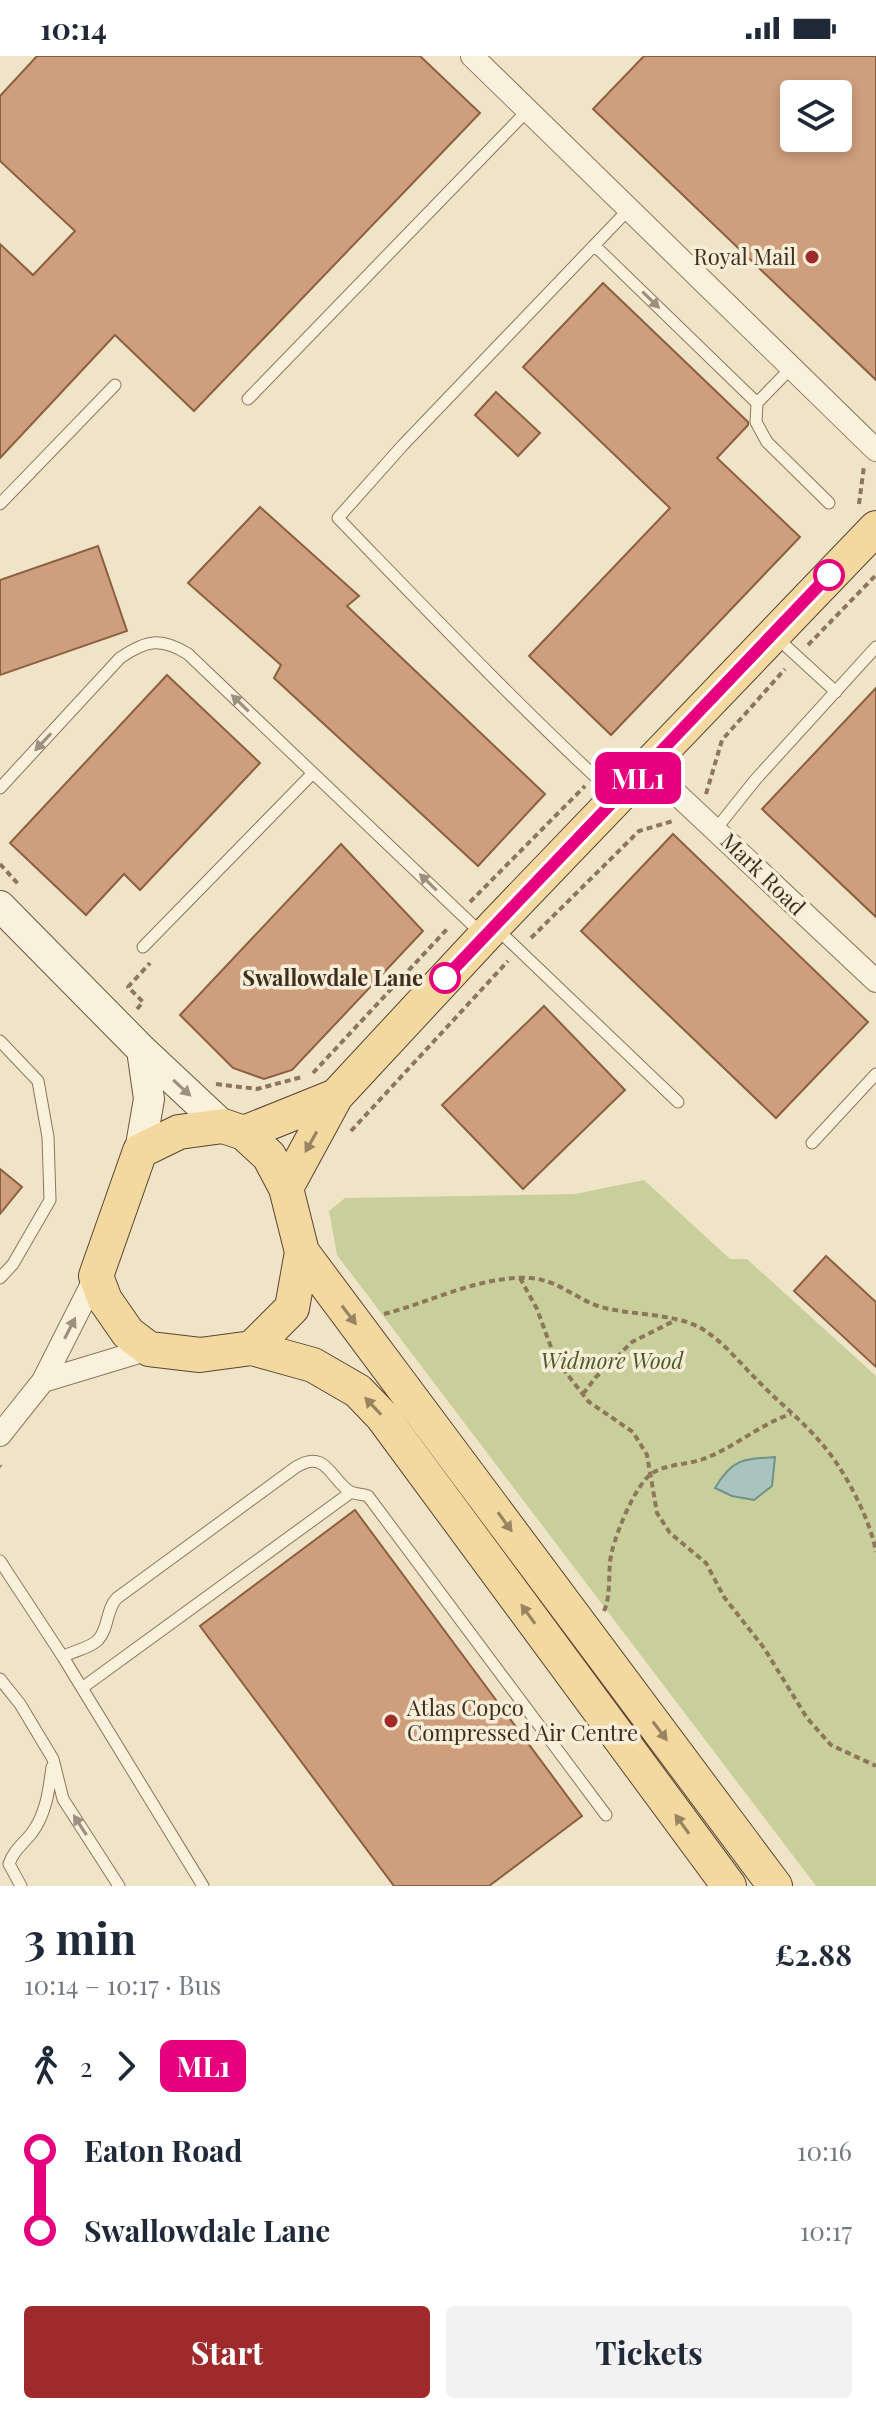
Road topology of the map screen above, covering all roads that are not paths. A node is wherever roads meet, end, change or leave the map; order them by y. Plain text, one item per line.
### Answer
1 (472, 56) edge
2 (528, 110) junction
3 (629, 209) junction
4 (595, 246) junction
5 (792, 367) junction
6 (115, 385) dead end
7 (248, 399) dead end
8 (757, 403) junction
9 (876, 450) edge
10 (829, 503) dead end
11 (0, 504) edge
12 (876, 528) edge
13 (784, 645) junction
14 (876, 647) edge
15 (836, 692) junction
16 (648, 767) junction
17 (313, 773) junction
18 (0, 788) edge
19 (619, 798) junction
20 (716, 829) junction
21 (11, 897) edge
22 (489, 931) junction
23 (143, 947) dead end
24 (876, 981) edge
25 (0, 1041) edge
26 (142, 1050) junction
27 (876, 1074) edge
28 (324, 1086) junction
29 (678, 1102) dead end
30 (234, 1130) junction
31 (812, 1143) dead end
32 (140, 1151) junction
33 (286, 1188) junction
34 (302, 1252) junction
35 (96, 1276) junction
36 (0, 1278) edge
37 (252, 1348) junction
38 (149, 1349) junction
39 (43, 1381) junction
40 (0, 1435) edge
41 (350, 1493) junction
42 (0, 1561) edge
43 (63, 1657) junction
44 (0, 1679) edge
45 (82, 1688) junction
46 (53, 1759) junction
47 (606, 1815) dead end
48 (728, 1821) junction
49 (21, 1886) edge
50 (119, 1886) edge
51 (203, 1886) edge
52 (729, 1886) edge
53 (775, 1886) edge
54 (786, 1886) edge

1 - 2 street
2 - 3 street
2 - 7 lane
3 - 4 lane
3 - 5 street
4 -> 8 lane
4 - 19 lane
5 - 8 lane
5 - 9 street
6 - 11 lane
8 - 10 lane
12 - 13 main road
13 - 15 lane
13 - 16 main road
14 - 15 lane
15 - 20 lane
16 - 19 main road
16 - 20 street, Mark Road
17 -> 18 lane
22 -> 17 lane
17 - 23 lane
19 - 22 main road
20 - 24 street, Mark Road
21 - 26 street
22 - 28 main road
22 - 29 lane
25 - 36 lane
26 -> 30 street
26 - 32 street
27 - 31 lane
28 - 30 main road
28 -> 33 main road
30 - 32 main road
30 - 33 main road
32 - 35 main road
33 - 34 main road
34 - 37 main road
34 -> 48 main road
35 - 38 main road
39 -> 35 street
37 - 38 main road
52 -> 37 main road
38 - 39 street
39 - 40 street
41 - 43 lane
41 - 45 lane
41 - 47 lane
42 - 43 lane
43 - 45 lane
44 - 46 lane
45 - 51 lane
46 - 49 lane
50 -> 46 lane
48 - 53 main road
48 - 54 main road

